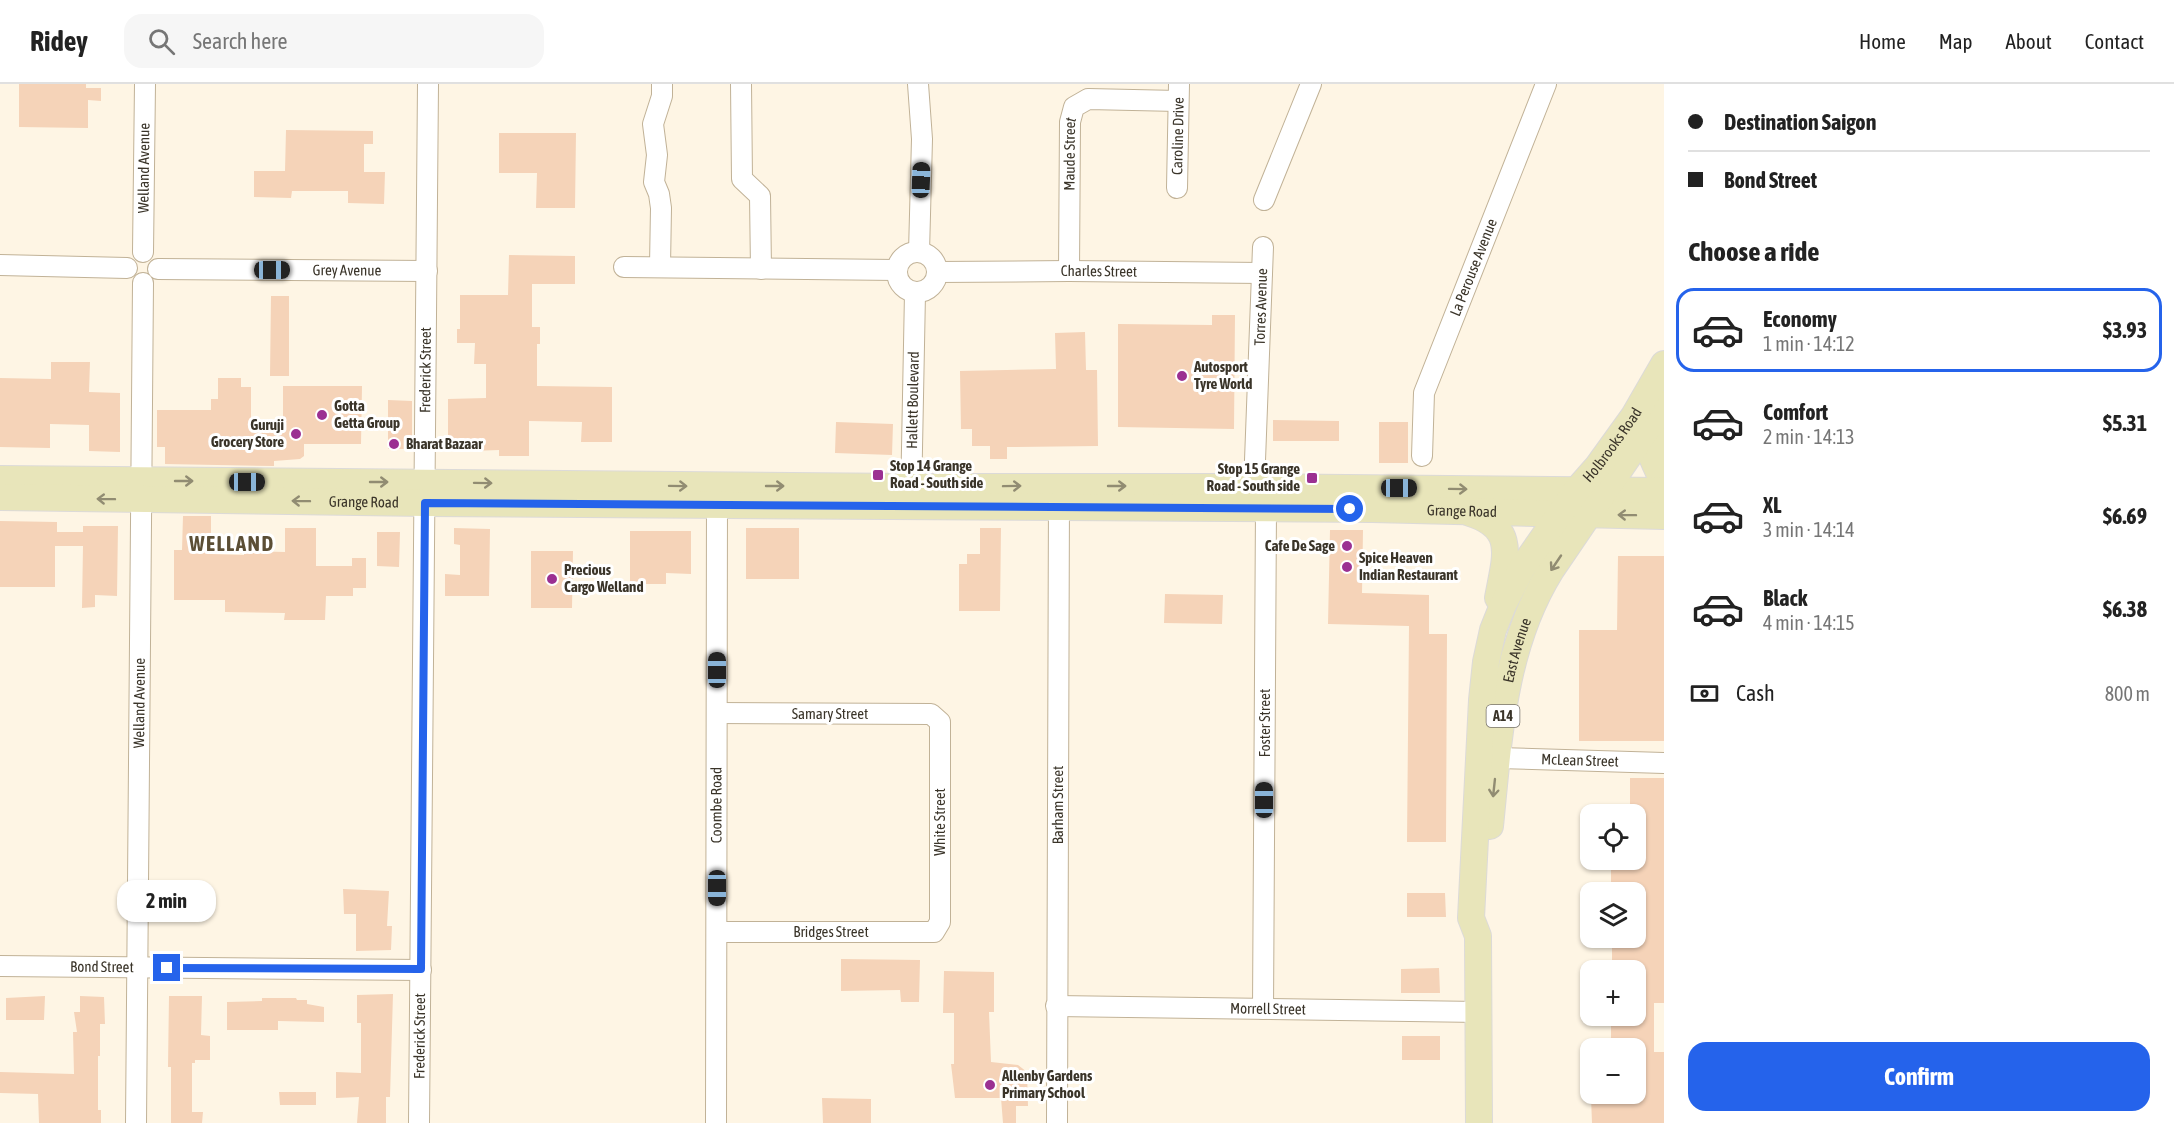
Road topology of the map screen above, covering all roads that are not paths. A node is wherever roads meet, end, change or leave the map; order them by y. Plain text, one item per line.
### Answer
1 (145, 84) edge
2 (428, 84) edge
3 (662, 84) edge
4 (741, 84) edge
5 (918, 84) edge
6 (1311, 84) edge
7 (1546, 84) edge
8 (1178, 93) edge
9 (1177, 188) dead end
10 (1264, 200) dead end
11 (1263, 247) dead end
12 (143, 252) junction
13 (919, 252) junction
14 (0, 265) edge
15 (660, 266) junction
16 (127, 267) junction
17 (624, 267) dead end
18 (158, 269) junction
19 (761, 269) junction
20 (896, 270) junction
21 (427, 271) junction
22 (1069, 271) junction
23 (937, 272) junction
24 (1262, 273) junction
25 (143, 283) junction
26 (915, 293) junction
27 (1664, 364) edge
28 (1659, 413) edge
29 (1422, 456) dead end
30 (0, 479) edge
31 (1664, 484) edge
32 (141, 490) junction
33 (1664, 491) edge
34 (425, 493) junction
35 (717, 495) junction
36 (911, 496) junction
37 (1059, 496) junction
38 (1260, 497) junction
39 (0, 498) edge
40 (1582, 502) junction
41 (1469, 513) junction
42 (1664, 516) edge
43 (1495, 625) junction
44 (717, 713) junction
45 (940, 722) joint
46 (1498, 758) junction
47 (1664, 763) edge
48 (940, 922) joint
49 (717, 932) junction
50 (1478, 936) junction
51 (0, 966) edge
52 (138, 968) junction
53 (421, 969) junction
54 (1056, 1006) junction
55 (1263, 1009) junction
56 (1479, 1012) junction
57 (136, 1123) edge
58 (419, 1123) edge
59 (716, 1123) edge
60 (1057, 1123) edge
61 (1479, 1123) edge

1 - 12 street, Welland Avenue
2 - 21 street, Frederick Street
3 - 15 street
4 - 19 street
5 - 13 street
6 - 10 street
7 - 29 street, La Perouse Avenue
8 - 9 street, Caroline Drive
8 - 22 street, Maude Street
11 - 24 street, Torres Avenue
12 - 16 street
12 - 18 street
13 - 20 street
13 - 23 street
14 - 16 street
15 - 17 street
15 - 19 street
16 - 25 street
18 - 21 street, Grey Avenue
18 - 25 street
19 - 20 street
20 - 26 street
21 - 34 street, Frederick Street
22 - 23 street, Charles Street
22 - 24 street, Charles Street
23 - 26 street
24 - 38 street, Torres Avenue
25 - 32 street, Welland Avenue
26 - 36 street, Hallett Boulevard
27 - 40 main road, Holbrooks Road / A14
28 - 31 main road
28 - 40 main road, Holbrooks Road / A14
30 - 32 main road, Grange Road
32 - 34 main road, Grange Road
32 -> 39 main road, Grange Road
32 - 52 street, Welland Avenue
33 - 40 main road, Grange Road
34 - 35 main road, Grange Road
34 - 53 street, Frederick Street
35 - 36 main road, Grange Road
35 - 44 street, Coombe Road
36 - 37 main road, Grange Road
37 - 38 main road, Grange Road
37 - 54 street, Barham Street
38 -> 40 main road, Grange Road
38 - 41 main road, Grange Road
38 - 55 street, Foster Street
40 - 41 main road, Grange Road
42 -> 40 main road, Grange Road
40 - 43 main road, East Avenue / A14
40 -> 46 main road, East Avenue / A14
41 - 43 main road
43 - 50 main road, East Avenue / A14
44 - 45 street, Samary Street
44 - 49 street, Coombe Road
45 - 48 street, White Street
46 - 47 street, McLean Street
46 -> 50 main road, East Avenue / A14
48 - 49 street, Bridges Street
49 - 59 street, Coombe Road
50 - 56 main road, East Avenue / A14
51 - 52 street, Bond Street
52 - 53 street, Bond Street
52 - 57 street, Welland Avenue
53 - 58 street, Frederick Street
54 - 55 street, Morrell Street
54 - 60 street, Barham Street
55 - 56 street, Morrell Street
56 - 61 main road, East Avenue / A14

